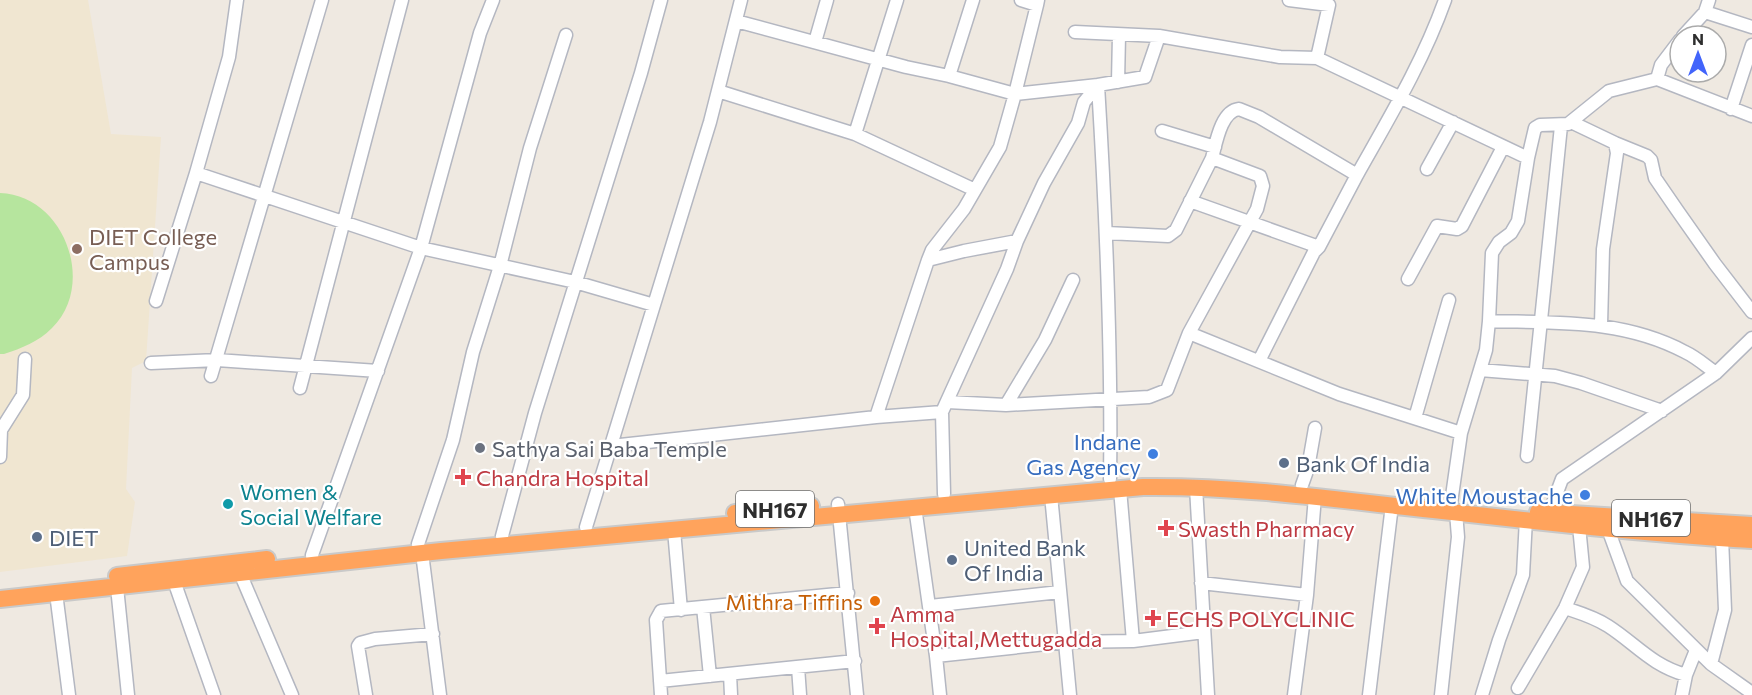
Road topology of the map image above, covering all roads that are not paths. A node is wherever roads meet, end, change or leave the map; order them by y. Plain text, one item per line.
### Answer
1 (237, 0) edge
2 (322, 0) edge
3 (402, 0) edge
4 (493, 0) edge
5 (661, 0) edge
6 (741, 0) edge
7 (827, 0) edge
8 (897, 0) edge
9 (973, 0) edge
10 (1021, 0) edge
11 (1289, 0) edge
12 (1445, 0) edge
13 (1038, 2) edge
14 (1707, 6) edge
15 (736, 21) junction
16 (1693, 24) edge
17 (1752, 27) edge
18 (1075, 32) dead end
19 (1119, 34) junction
20 (566, 35) dead end
21 (1159, 36) junction
22 (815, 42) junction
23 (1752, 45) edge
24 (1668, 56) edge
25 (1317, 58) junction
26 (878, 59) junction
27 (949, 76) junction
28 (1657, 79) junction
29 (1118, 82) junction
30 (1098, 85) junction
31 (718, 91) junction
32 (1015, 94) junction
33 (1401, 98) junction
34 (1731, 109) junction
35 (1752, 116) edge
36 (1453, 122) junction
37 (1566, 124) junction
38 (1162, 131) dead end
39 (855, 134) junction
40 (1616, 143) junction
41 (1503, 147) junction
42 (1214, 152) junction
43 (1528, 158) junction
44 (1427, 169) dead end
45 (196, 173) junction
46 (1357, 174) junction
47 (975, 190) junction
48 (265, 196) junction
49 (1190, 201) junction
50 (345, 223) junction
51 (1249, 223) junction
52 (1107, 233) junction
53 (1017, 241) junction
54 (1319, 247) junction
55 (421, 248) junction
56 (928, 260) junction
57 (500, 266) junction
58 (1408, 279) dead end
59 (1073, 280) dead end
60 (575, 282) junction
61 (1449, 300) dead end
62 (156, 301) dead end
63 (654, 305) junction
64 (1752, 312) edge
65 (1489, 321) junction
66 (1541, 323) junction
67 (1601, 325) junction
68 (1189, 333) junction
69 (1752, 338) edge
70 (25, 358) dead end
71 (217, 360) junction
72 (1259, 361) junction
73 (151, 363) dead end
74 (306, 364) junction
75 (1480, 370) junction
76 (378, 371) junction
77 (1716, 373) junction
78 (1536, 374) junction
79 (211, 376) dead end
80 (300, 388) dead end
81 (1112, 399) junction
82 (1006, 405) junction
83 (944, 407) junction
84 (1662, 411) junction
85 (876, 417) junction
86 (1415, 418) junction
87 (1315, 428) dead end
88 (1461, 433) junction
89 (611, 446) junction
90 (1527, 456) dead end
91 (0, 457) edge
92 (1115, 484) junction
93 (1302, 485) junction
94 (1196, 487) junction
95 (944, 494) junction
96 (1051, 495) junction
97 (1315, 496) junction
98 (1392, 505) junction
99 (915, 507) junction
100 (1454, 507) junction
101 (839, 509) junction
102 (1550, 517) junction
103 (1526, 519) junction
104 (1752, 525) edge
105 (1579, 526) junction
106 (586, 527) junction
107 (1608, 529) junction
108 (674, 530) junction
109 (502, 536) junction
110 (1722, 538) junction
111 (1752, 540) edge
112 (420, 548) junction
113 (313, 560) junction
114 (240, 573) junction
115 (174, 581) junction
116 (1201, 583) junction
117 (117, 587) junction
118 (0, 589) edge
119 (848, 592) junction
120 (1059, 592) junction
121 (56, 593) junction
122 (1307, 595) junction
123 (0, 599) edge
124 (930, 606) junction
125 (704, 607) junction
126 (1565, 608) junction
127 (681, 610) junction
128 (1204, 632) junction
129 (433, 634) junction
130 (1133, 641) junction
131 (1065, 642) junction
132 (1696, 650) junction
133 (936, 656) junction
134 (855, 661) junction
135 (1711, 664) junction
136 (798, 667) junction
137 (729, 674) junction
138 (1686, 675) junction
139 (710, 676) junction
140 (660, 681) junction
141 (1518, 688) dead end
142 (1752, 693) edge
143 (69, 695) edge
144 (128, 695) edge
145 (214, 695) edge
146 (292, 695) edge
147 (366, 695) edge
148 (440, 695) edge
149 (661, 695) edge
150 (731, 695) edge
151 (800, 695) edge
152 (857, 695) edge
153 (940, 695) edge
154 (1070, 695) edge
155 (1208, 695) edge
156 (1294, 695) edge
157 (1369, 695) edge
158 (1441, 695) edge
159 (1482, 695) edge
160 (1682, 695) edge

1 - 45 street
2 - 48 street
3 - 50 street
4 - 55 street
5 - 60 street
6 - 15 street
7 - 22 street
8 - 26 street
9 - 27 street
10 - 13 street
11 - 25 street
12 - 33 street
13 - 32 street
14 - 16 street
14 - 17 street
15 - 22 street
15 - 31 street
18 - 19 street
19 - 21 street
19 - 29 street
20 - 57 street
21 - 25 street
21 - 29 street
22 - 26 street
23 - 34 street
24 - 28 street
25 - 33 street
26 - 27 street
26 - 39 street
27 - 32 street
28 - 34 street
28 - 37 street
29 - 30 street
30 - 32 street
30 - 52 street
30 - 53 street
31 - 39 street
31 - 63 street
32 - 47 street
33 - 36 street
33 - 46 street
34 - 35 street
36 - 41 street
36 - 44 street
37 - 40 street
37 - 43 street
37 - 66 street
38 - 42 street
39 - 47 street
40 - 64 street
40 - 67 street
41 - 43 street
41 - 58 street
42 - 46 street
42 - 49 street
42 - 51 street
43 - 65 street
45 - 48 street
45 - 62 street
46 - 54 street
47 - 56 street
48 - 50 street
48 - 71 street
49 - 51 street
49 - 52 street
50 - 55 street
50 - 74 street
51 - 54 street
51 - 68 street
52 - 81 street
53 - 56 street
53 - 83 street
54 - 72 street
55 - 57 street
55 - 76 street
56 - 85 street
57 - 60 street
57 - 112 street
59 - 82 street
60 - 63 street
60 - 109 street
61 - 86 street
63 - 89 street
65 - 66 street
65 - 75 street
66 - 67 street
66 - 78 street
67 - 77 street
68 - 72 street
68 - 81 street
69 - 77 street
70 - 91 street
71 - 73 street
71 - 74 street
71 - 79 street
72 - 86 street
74 - 76 street
74 - 80 street
75 - 78 street
75 - 88 street
76 - 113 street
77 - 84 street
78 - 84 street
78 - 90 street
81 - 82 street
81 - 92 street
82 - 83 street
83 - 85 street
83 - 95 street
84 - 102 street
85 - 89 street
86 - 88 street
87 - 93 street
88 - 100 street
89 - 106 street
92 - 93 highway, NH167
92 - 94 highway, NH167
92 - 95 highway, NH167
92 - 96 highway, NH167
92 - 130 street
93 - 100 highway, NH167
94 - 97 highway, NH167
94 - 116 street
95 - 101 highway, NH167
96 - 99 highway, NH167
96 - 120 street
97 - 98 highway, NH167
97 - 122 street
98 - 100 highway, NH167
98 - 157 street
99 - 101 highway, NH167
99 - 124 street
100 - 102 highway, NH167
100 - 103 highway, NH167
100 - 158 street
101 - 106 highway, NH167
101 - 108 highway, NH167
101 - 119 street
102 - 103 highway, NH167
102 - 104 highway, NH167
102 - 105 highway
103 - 159 street
105 - 107 highway, NH167
105 - 126 street
106 - 109 highway, NH167
107 - 110 highway, NH167
107 - 132 street
108 - 112 highway, NH167
108 - 127 street
109 - 112 highway, NH167
110 - 111 highway, NH167
110 - 135 street
112 - 113 highway, NH167
112 - 129 street
113 - 114 highway, NH167
113 - 118 highway, NH167
114 - 115 highway, NH167
114 - 146 street
115 - 117 highway, NH167
115 - 145 street
116 - 122 street
116 - 128 street
117 - 121 highway, NH167
117 - 144 street
119 - 125 street
119 - 134 street
120 - 124 street
120 - 131 street
121 - 123 highway, NH167
121 - 143 street
122 - 156 street
124 - 133 street
125 - 127 street
125 - 139 street
126 - 138 street
126 - 141 street
127 - 140 street
128 - 130 street
128 - 155 street
129 - 147 street
129 - 148 street
130 - 131 street
131 - 133 street
131 - 154 street
132 - 135 street
132 - 138 street
133 - 153 street
134 - 136 street
134 - 152 street
135 - 142 street
136 - 137 street
136 - 151 street
137 - 139 street
137 - 150 street
138 - 160 street
139 - 140 street
140 - 149 street

